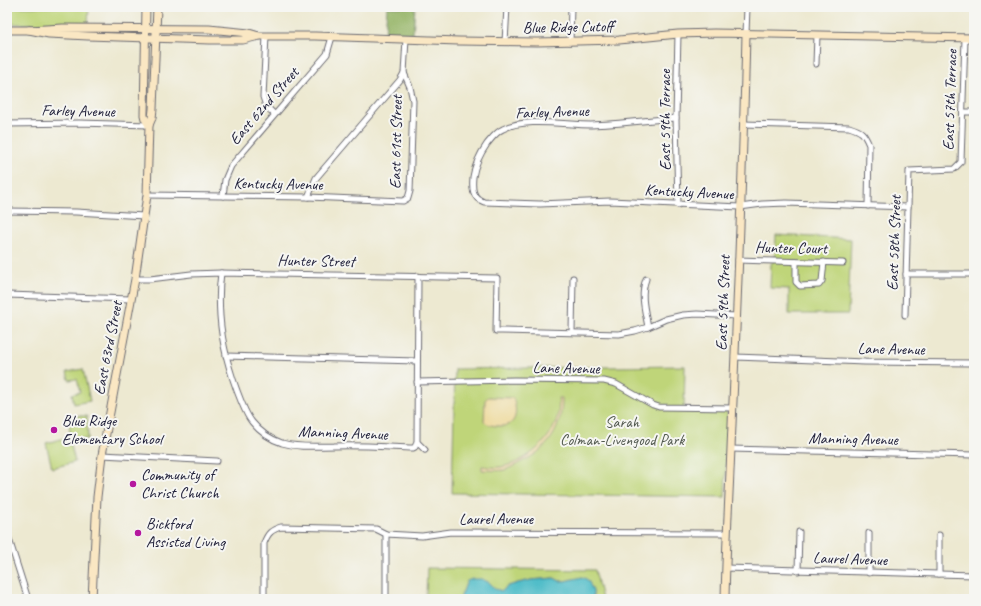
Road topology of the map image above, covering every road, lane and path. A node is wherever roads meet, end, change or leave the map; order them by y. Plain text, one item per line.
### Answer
1 (146, 7) edge
2 (157, 7) edge
3 (506, 7) edge
4 (571, 7) edge
5 (747, 7) edge
6 (146, 28) junction
7 (156, 28) junction
8 (7, 30) edge
9 (29, 30) junction
10 (678, 34) junction
11 (746, 34) junction
12 (817, 35) junction
13 (262, 36) junction
14 (332, 37) junction
15 (145, 38) junction
16 (156, 38) junction
17 (965, 38) junction
18 (974, 38) edge
19 (406, 39) junction
20 (505, 42) junction
21 (570, 42) junction
22 (816, 64) dead end
23 (404, 73) junction
24 (963, 112) junction
25 (974, 112) edge
26 (274, 114) junction
27 (676, 118) junction
28 (7, 124) edge
29 (744, 124) junction
30 (149, 125) junction
31 (909, 171) joint
32 (474, 193) joint
33 (147, 195) junction
34 (223, 196) junction
35 (308, 197) junction
36 (408, 198) joint
37 (678, 205) junction
38 (868, 206) junction
39 (740, 207) junction
40 (908, 207) junction
41 (7, 211) edge
42 (144, 216) junction
43 (738, 260) junction
44 (796, 262) junction
45 (824, 262) junction
46 (844, 263) dead end
47 (221, 273) junction
48 (906, 274) junction
49 (974, 274) edge
50 (418, 276) junction
51 (573, 278) dead end
52 (135, 279) junction
53 (646, 280) dead end
54 (7, 295) edge
55 (131, 299) junction
56 (905, 315) dead end
57 (736, 316) junction
58 (648, 327) junction
59 (572, 332) junction
60 (226, 356) junction
61 (735, 357) junction
62 (417, 361) junction
63 (974, 363) edge
64 (417, 382) junction
65 (733, 408) junction
66 (417, 442) junction
67 (426, 450) dead end
68 (731, 450) junction
69 (974, 455) edge
70 (102, 456) junction
71 (217, 461) dead end
72 (799, 532) dead end
73 (7, 533) edge
74 (727, 533) junction
75 (869, 533) dead end
76 (386, 534) junction
77 (939, 535) dead end
78 (726, 568) junction
79 (798, 571) junction
80 (869, 572) junction
81 (939, 574) junction
82 (974, 575) edge
83 (28, 599) edge
84 (92, 599) edge
85 (264, 599) edge
86 (386, 599) edge
87 (725, 599) edge

1 - 6 main road, East 63rd Street
2 - 7 main road, East 63rd Street
3 - 20 street
4 - 21 street
5 - 11 street, East 59th Street
6 - 7 main road, Blue Ridge Cutoff
6 - 9 main road, Blue Ridge Cutoff
6 - 15 main road, East 63rd Street
7 - 13 main road, Blue Ridge Cutoff
7 - 16 main road, East 63rd Street
8 - 9 main road, Blue Ridge Cutoff
9 - 15 main road, Blue Ridge Cutoff
10 - 11 main road, Blue Ridge Cutoff
10 - 21 main road, Blue Ridge Cutoff
10 - 27 street, East 59th Terrace
11 - 12 main road, Blue Ridge Cutoff
11 - 29 main road, East 59th Street
12 - 17 main road, Blue Ridge Cutoff
12 - 22 street
13 - 14 main road, Blue Ridge Cutoff
13 - 16 main road, Blue Ridge Cutoff
13 - 26 street
14 - 19 main road, Blue Ridge Cutoff
14 - 26 street, East 62nd Street
15 - 16 main road, Blue Ridge Cutoff
15 - 30 main road, East 63rd Street
16 - 30 main road, East 63rd Street
17 - 18 main road, Blue Ridge Cutoff
17 - 24 street, East 57th Terrace
19 - 20 main road, Blue Ridge Cutoff
19 - 23 street, East 61st Street
20 - 21 main road, Blue Ridge Cutoff
23 - 35 street
23 - 36 street, East 61st Street
24 - 25 street
24 - 31 street, East 57th Terrace
26 - 34 street, East 62nd Street
27 - 32 street, Farley Avenue
27 - 37 street, East 59th Terrace
28 - 30 street, Farley Avenue
29 - 38 street
29 - 39 main road, East 59th Street
30 - 33 main road, East 63rd Street
31 - 40 street, East 58th Street
32 - 37 street, Kentucky Avenue
33 - 34 street, Kentucky Avenue
33 - 42 main road, East 63rd Street
34 - 35 street, Kentucky Avenue
35 - 36 street, Kentucky Avenue
37 - 39 street, Kentucky Avenue
38 - 39 street, Kentucky Avenue
38 - 40 street, Kentucky Avenue
39 - 43 main road, East 59th Street
40 - 48 street, East 58th Street
41 - 42 street
42 - 52 main road, East 63rd Street
43 - 44 street, Hunter Court
43 - 57 main road, East 59th Street
44 - 45 street, Hunter Court
44 - 45 street
45 - 46 street, Hunter Court
47 - 50 street, Hunter Street
47 - 52 street, Hunter Street
47 - 60 street
48 - 49 street
48 - 56 street, East 58th Street
50 - 59 street, Hunter Street
50 - 62 street
51 - 59 street
52 - 55 main road, East 63rd Street
53 - 58 street
54 - 55 street
55 - 70 main road, East 63rd Street
57 - 58 street
57 - 61 main road, East 59th Street
58 - 59 street
60 - 62 street
60 - 66 street, Manning Avenue
61 - 63 street, Lane Avenue
61 - 65 main road, East 59th Street
62 - 64 street
64 - 65 street, Lane Avenue
64 - 66 street
65 - 68 main road, East 59th Street
66 - 67 street
68 - 69 street, Manning Avenue
68 - 74 main road, East 59th Street
70 - 71 street
70 - 84 main road, East 63rd Street
72 - 79 street
73 - 83 street
74 - 76 street, Laurel Avenue
74 - 78 main road, East 59th Street
75 - 80 street
76 - 85 street, Laurel Avenue
76 - 86 street
77 - 81 street
78 - 79 street, Laurel Avenue
78 - 87 main road, East 59th Street
79 - 80 street, Laurel Avenue
80 - 81 street, Laurel Avenue
81 - 82 street, Laurel Avenue

